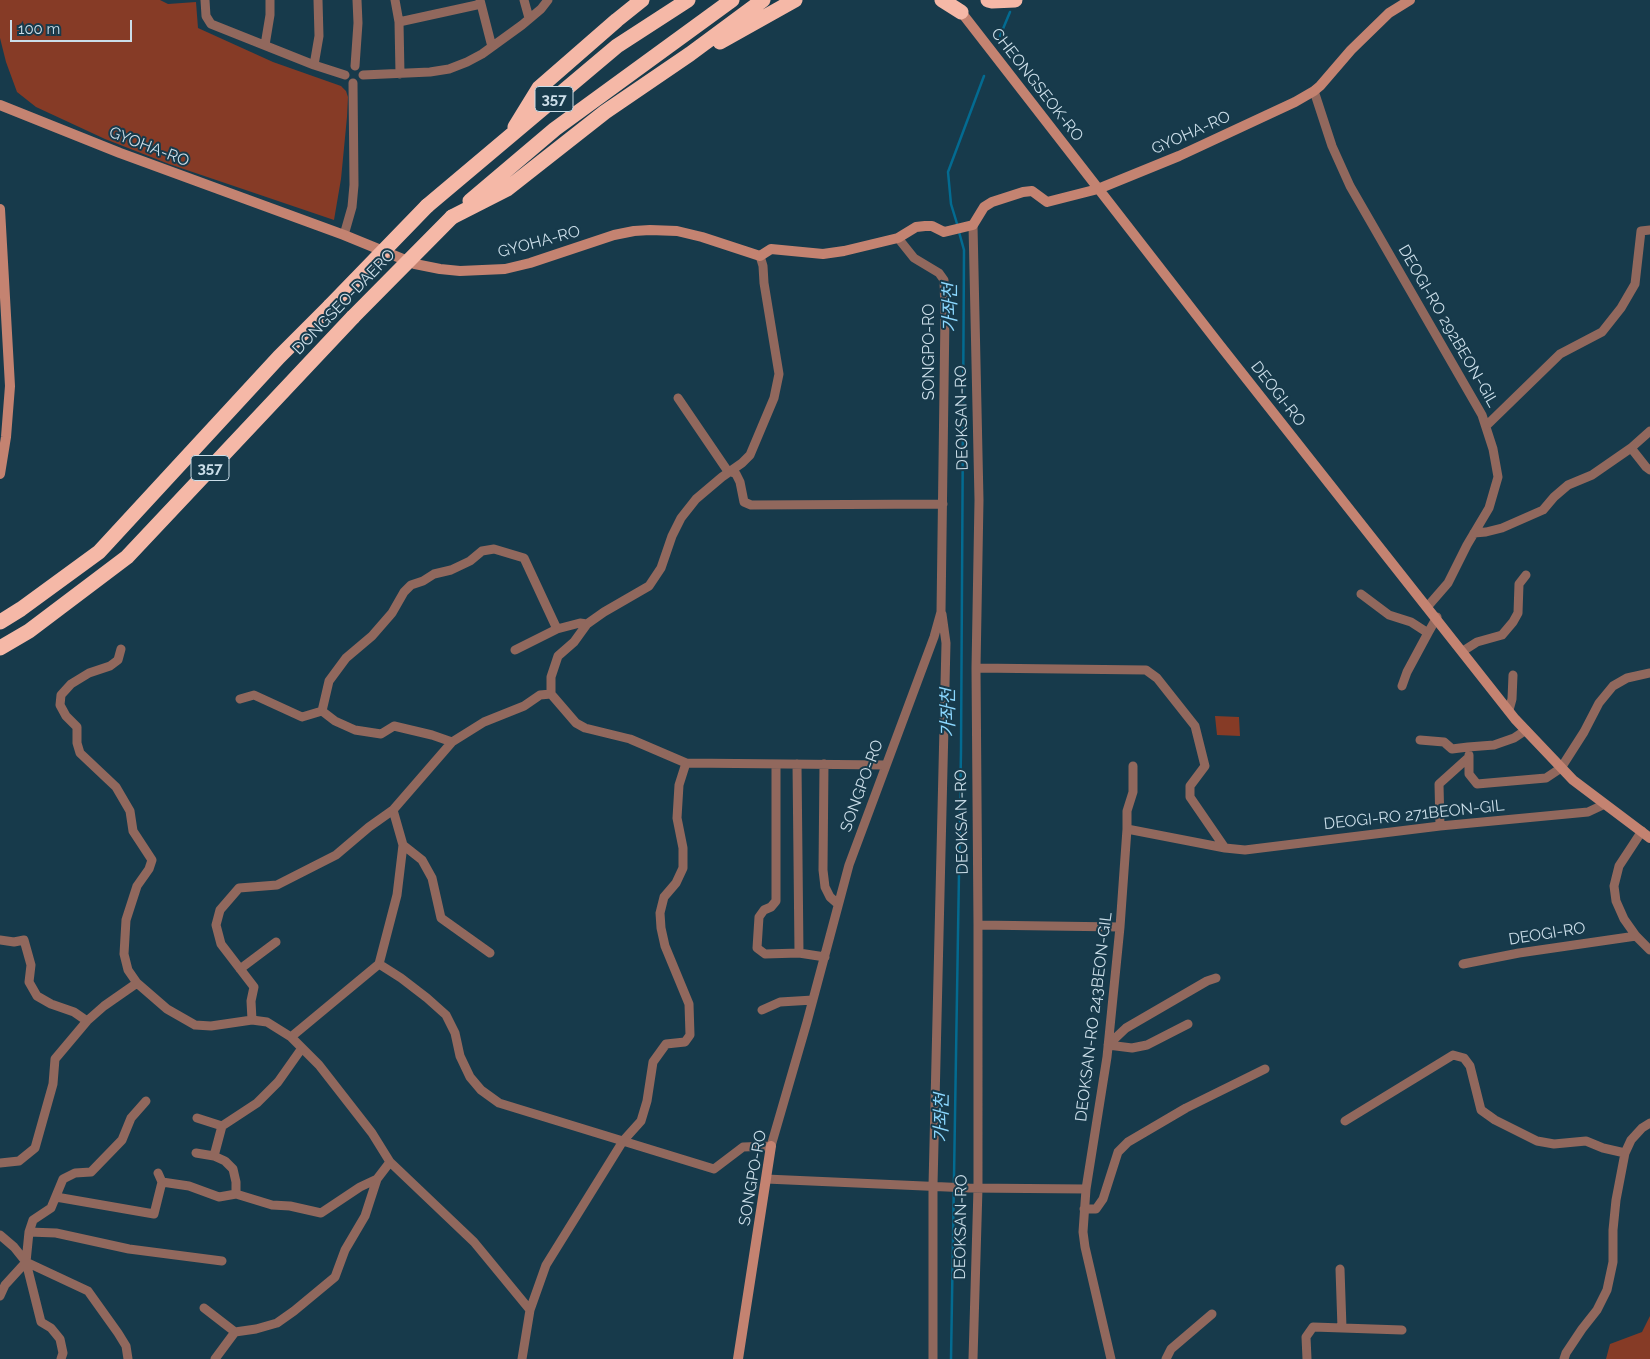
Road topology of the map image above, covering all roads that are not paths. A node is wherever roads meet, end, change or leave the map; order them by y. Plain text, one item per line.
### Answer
1 (205, 0) edge
2 (270, 0) edge
3 (318, 0) edge
4 (357, 0) edge
5 (395, 0) edge
6 (524, 0) edge
7 (548, 0) edge
8 (642, 0) edge
9 (688, 0) edge
10 (732, 0) edge
11 (763, 0) edge
12 (795, 0) edge
13 (942, 0) edge
14 (988, 0) edge
15 (1015, 0) edge
16 (1410, 0) edge
17 (480, 2) edge
18 (956, 6) edge
19 (529, 18) junction
20 (398, 22) junction
21 (266, 45) junction
22 (492, 47) junction
23 (314, 65) junction
24 (355, 66) junction
25 (400, 74) junction
26 (346, 75) junction
27 (363, 75) junction
28 (658, 76) junction
29 (353, 84) junction
30 (1314, 91) junction
31 (0, 105) edge
32 (508, 138) junction
33 (1098, 189) junction
34 (0, 209) edge
35 (452, 217) junction
36 (972, 225) junction
37 (1650, 230) edge
38 (344, 235) junction
39 (898, 238) junction
40 (760, 256) junction
41 (678, 398) dead end
42 (1486, 426) junction
43 (1650, 431) edge
44 (1631, 448) junction
45 (1650, 470) edge
46 (730, 471) junction
47 (0, 474) edge
48 (943, 504) junction
49 (1474, 533) junction
50 (1526, 575) dead end
51 (1360, 594) dead end
52 (1428, 606) junction
53 (941, 612) junction
54 (1436, 617) junction
55 (0, 622) edge
56 (587, 624) junction
57 (557, 629) junction
58 (1428, 633) junction
59 (0, 648) edge
60 (121, 648) dead end
61 (514, 650) dead end
62 (1463, 652) junction
63 (976, 668) junction
64 (1650, 673) edge
65 (1513, 675) dead end
66 (1402, 686) dead end
67 (551, 694) junction
68 (240, 699) dead end
69 (1509, 710) junction
70 (322, 711) junction
71 (1526, 730) junction
72 (1420, 740) dead end
73 (452, 742) junction
74 (1468, 747) junction
75 (1468, 757) junction
76 (686, 763) junction
77 (776, 764) junction
78 (797, 764) junction
79 (824, 764) junction
80 (886, 765) junction
81 (1133, 766) dead end
82 (1561, 768) junction
83 (1605, 804) junction
84 (393, 810) junction
85 (1440, 826) junction
86 (1127, 829) junction
87 (1646, 834) edge
88 (403, 845) junction
89 (1225, 848) junction
90 (838, 904) junction
91 (978, 925) junction
92 (1120, 927) junction
93 (1636, 936) junction
94 (0, 940) edge
95 (276, 942) dead end
96 (1650, 950) edge
97 (490, 953) dead end
98 (799, 954) junction
99 (825, 957) junction
100 (378, 964) junction
101 (1463, 964) dead end
102 (240, 969) junction
103 (1216, 978) dead end
104 (137, 983) junction
105 (813, 1000) junction
106 (762, 1010) dead end
107 (252, 1020) junction
108 (87, 1021) junction
109 (1188, 1024) dead end
110 (290, 1037) junction
111 (1108, 1045) junction
112 (302, 1048) junction
113 (1265, 1069) dead end
114 (146, 1101) dead end
115 (197, 1118) dead end
116 (1345, 1121) dead end
117 (1650, 1122) edge
118 (222, 1126) junction
119 (622, 1141) junction
120 (771, 1146) junction
121 (196, 1153) dead end
122 (1625, 1153) junction
123 (214, 1156) junction
124 (390, 1162) junction
125 (0, 1164) edge
126 (158, 1173) dead end
127 (377, 1179) junction
128 (766, 1179) junction
129 (162, 1182) junction
130 (936, 1186) junction
131 (973, 1188) junction
132 (1086, 1189) junction
133 (236, 1194) junction
134 (56, 1197) junction
135 (1084, 1209) junction
136 (29, 1232) junction
137 (0, 1235) edge
138 (222, 1261) dead end
139 (26, 1262) junction
140 (1340, 1270) dead end
141 (0, 1296) edge
142 (204, 1308) dead end
143 (530, 1310) junction
144 (1212, 1314) dead end
145 (1342, 1328) junction
146 (1402, 1330) dead end
147 (235, 1332) junction
148 (61, 1359) edge
149 (128, 1359) edge
150 (215, 1359) edge
151 (522, 1359) edge
152 (738, 1359) edge
153 (933, 1359) edge
154 (973, 1359) edge
155 (1111, 1359) edge
156 (1166, 1359) edge
157 (1307, 1359) edge
158 (1564, 1359) edge

1 - 21 street
2 - 21 street
3 - 23 street
4 - 24 street
5 - 20 street
6 - 19 street
7 - 19 street
8 - 32 highway
9 - 32 highway, 357
10 - 35 highway, DONGSEO-DAERO / 357
11 - 28 highway
12 - 28 highway
13 - 18 highway
14 - 15 highway
16 - 30 street, GYOHA-RO
17 - 20 street
17 - 22 street
18 - 33 street, CHEONGSEOK-RO
19 - 22 street
20 - 25 street
21 - 23 street
22 - 25 street
23 - 26 street
24 - 26 street
24 - 27 street
25 - 27 street
26 - 29 street
27 - 29 street
28 - 35 highway
29 - 38 street
30 - 33 street, GYOHA-RO
30 - 42 street, DEOGI-RO 292BEON-GIL
31 - 38 street, GYOHA-RO
32 - 55 highway, DONGSEO-DAERO / 357, bridge
33 - 36 street, GYOHA-RO
33 - 52 street, DEOGI-RO
34 - 47 street
35 - 59 highway, DONGSEO-DAERO / 357, bridge
36 - 39 street
36 - 63 street, DEOKSAN-RO
37 - 42 street, DEOGI-RO 292BEON-GIL
38 - 40 street, GYOHA-RO
39 - 40 street
39 - 48 street, SONGPO-RO
40 - 46 street
41 - 46 street
42 - 49 street, DEOGI-RO 292BEON-GIL
43 - 44 street
44 - 45 street
44 - 49 street
46 - 48 street
46 - 56 street
48 - 53 street, SONGPO-RO
49 - 52 street, DEOGI-RO 292BEON-GIL
50 - 62 street
51 - 58 street
52 - 54 street, DEOGI-RO
53 - 80 street, SONGPO-RO
53 - 130 street, DEOKSAN-RO
54 - 58 street
54 - 62 street, DEOGI-RO
56 - 57 street
56 - 67 street
57 - 61 street
57 - 70 street
58 - 66 street
60 - 104 street
62 - 69 street, DEOGI-RO
63 - 89 street
63 - 91 street, DEOKSAN-RO
64 - 82 street
65 - 69 street
67 - 73 street
67 - 76 street
68 - 70 street
69 - 71 street, DEOGI-RO
70 - 73 street
71 - 74 street
71 - 82 street, DEOGI-RO
72 - 74 street
73 - 84 street
74 - 75 street
75 - 82 street
75 - 85 street
76 - 77 street
76 - 119 street
77 - 78 street
77 - 98 street
78 - 79 street
78 - 98 street
79 - 80 street
79 - 90 street
80 - 90 street, SONGPO-RO
81 - 86 street, DEOKSAN-RO 243BEON-GIL
82 - 83 street, DEOGI-RO
83 - 85 street, DEOGI-RO 271BEON-GIL
83 - 87 street, DEOGI-RO
84 - 88 street
84 - 102 street
85 - 89 street, DEOGI-RO 271BEON-GIL
86 - 89 street, DEOGI-RO 271BEON-GIL
86 - 92 street, DEOKSAN-RO 243BEON-GIL
87 - 93 street, DEOGI-RO
88 - 97 street
88 - 100 street
90 - 99 street, SONGPO-RO
91 - 92 street
91 - 131 street, DEOKSAN-RO
92 - 111 street, DEOKSAN-RO 243BEON-GIL
93 - 96 street, DEOGI-RO
93 - 101 street, DEOGI-RO
94 - 108 street
95 - 102 street
98 - 99 street
99 - 105 street, SONGPO-RO
100 - 110 street
100 - 119 street
102 - 107 street
103 - 111 street
104 - 107 street
104 - 108 street
105 - 106 street
105 - 120 street, SONGPO-RO
107 - 110 street
108 - 125 street
109 - 111 street
110 - 112 street
111 - 132 street, DEOKSAN-RO 243BEON-GIL
112 - 118 street
112 - 124 street
113 - 135 street
114 - 134 street
115 - 118 street
116 - 122 street
117 - 122 street
118 - 123 street
119 - 120 street
119 - 143 street
120 - 128 street, SONGPO-RO
121 - 123 street
122 - 158 street
123 - 133 street
124 - 127 street
124 - 143 street
126 - 129 street
127 - 133 street
127 - 147 street
128 - 130 street
128 - 152 street, SONGPO-RO
129 - 133 street
129 - 134 street
130 - 131 street
130 - 153 street, DEOKSAN-RO
131 - 132 street
131 - 154 street, DEOKSAN-RO
132 - 135 street, DEOKSAN-RO 243BEON-GIL
134 - 136 street
135 - 155 street, DEOKSAN-RO 243BEON-GIL
136 - 138 street
136 - 139 street
137 - 139 street
139 - 141 street
139 - 148 street
139 - 149 street
140 - 145 street
142 - 147 street
143 - 151 street
144 - 156 street
145 - 146 street
145 - 157 street
147 - 150 street

